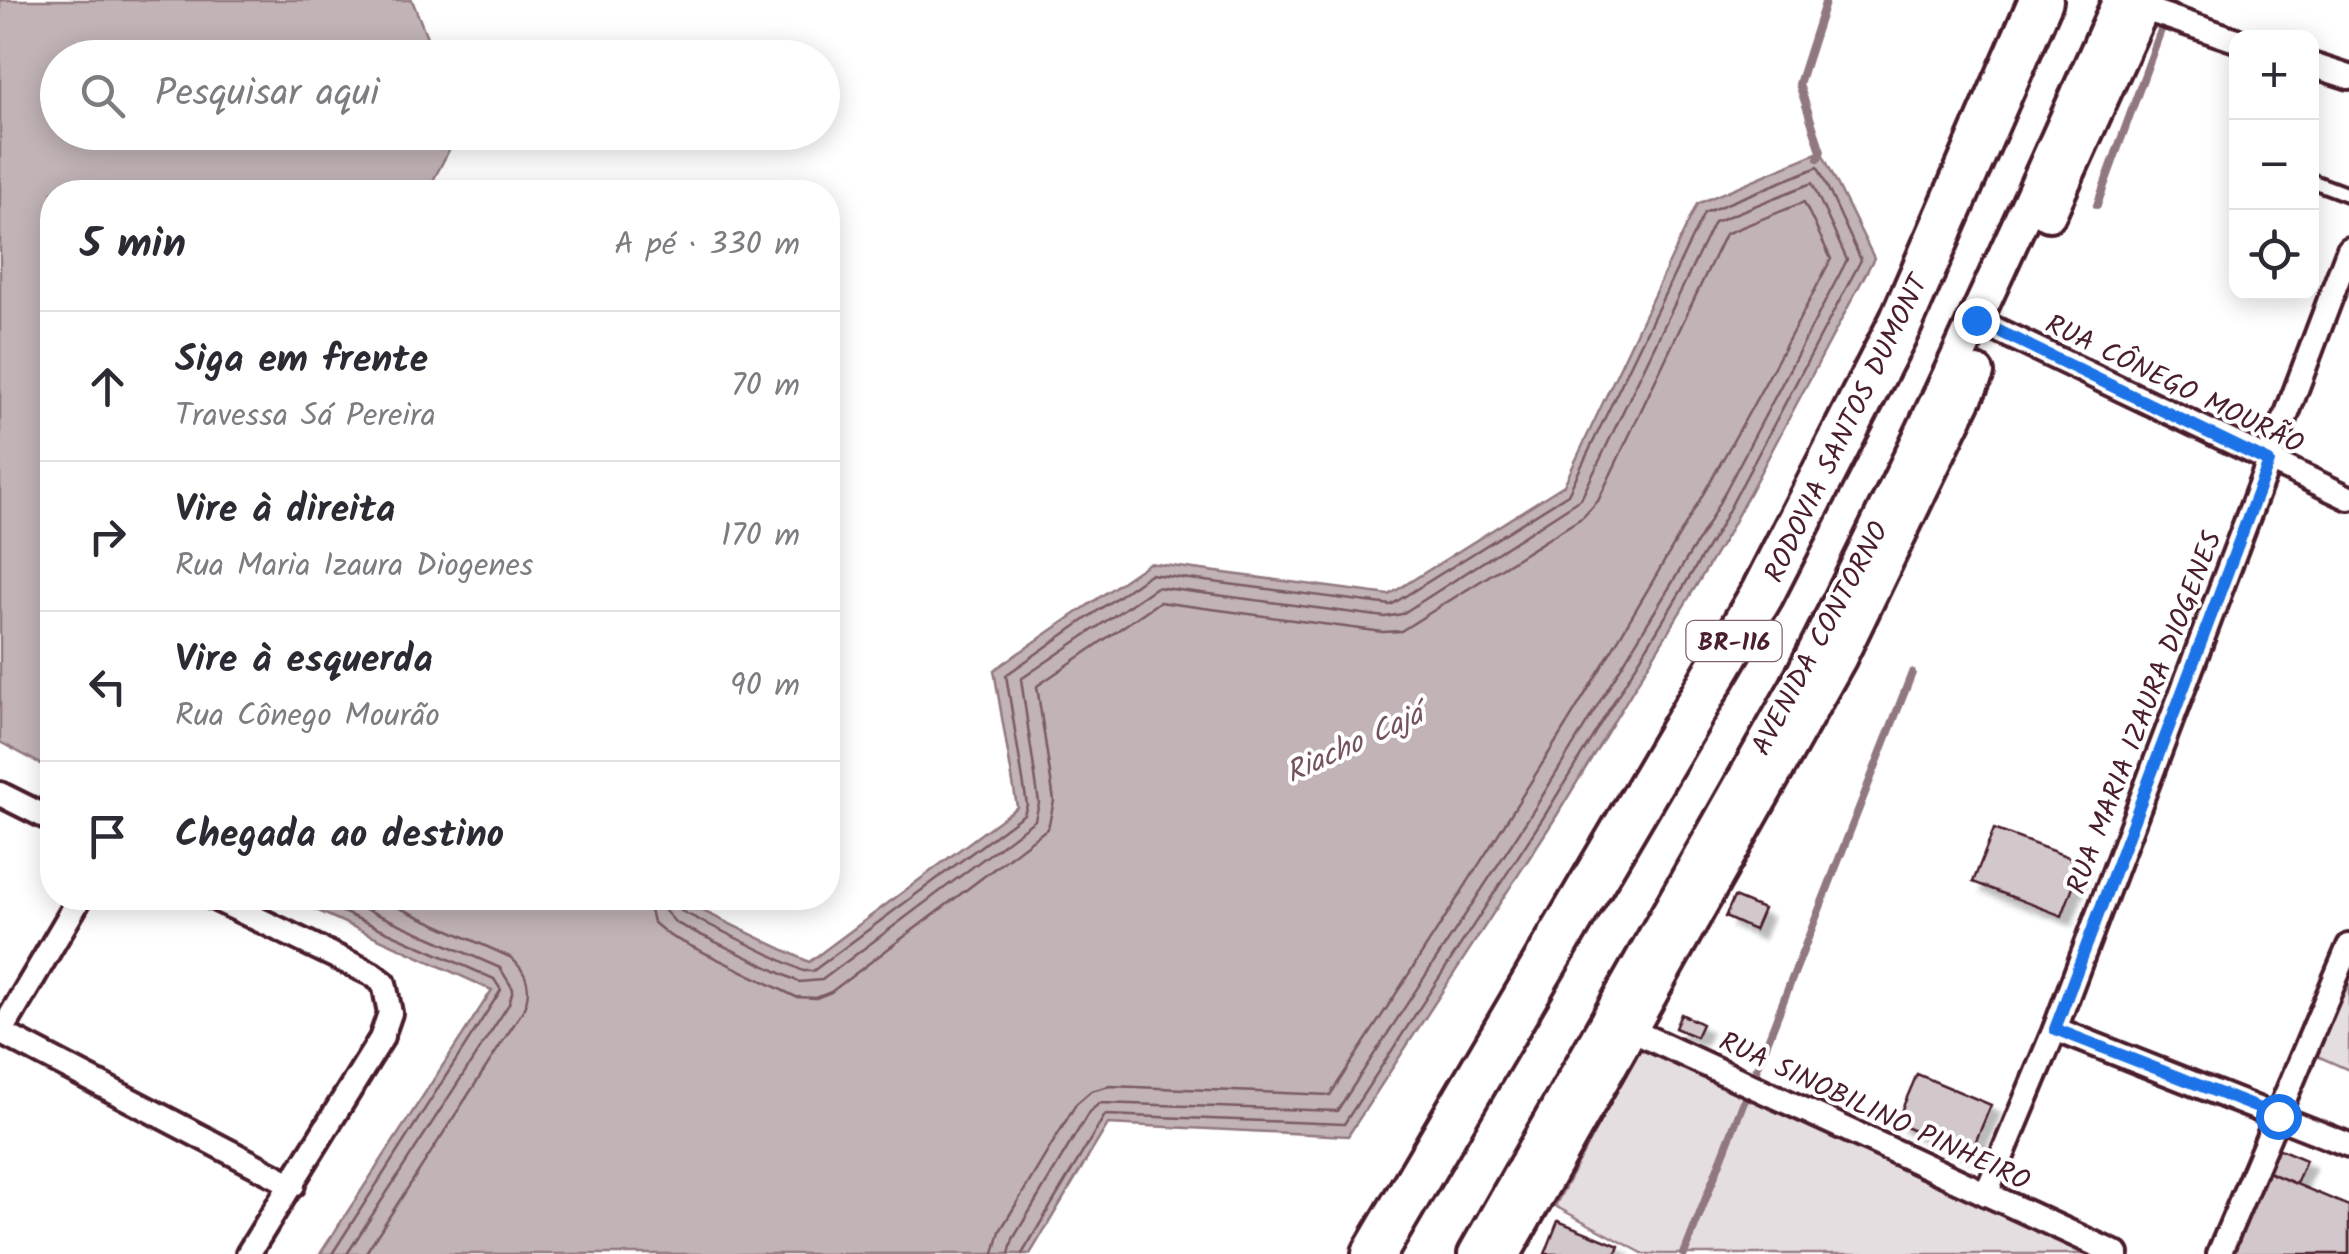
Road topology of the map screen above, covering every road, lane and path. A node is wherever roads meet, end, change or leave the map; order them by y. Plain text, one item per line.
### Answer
1 (2041, 0) edge
2 (2132, 2) edge
3 (2229, 37) edge
4 (2319, 67) edge
5 (2349, 77) edge
6 (2319, 184) edge
7 (2349, 195) edge
8 (2349, 249) edge
9 (1986, 325) junction
10 (2269, 462) junction
11 (2349, 498) edge
12 (0, 794) edge
13 (40, 814) edge
14 (73, 910) edge
15 (239, 910) edge
16 (2349, 946) edge
17 (1618, 1024) junction
18 (2055, 1029) junction
19 (0, 1032) edge
20 (2278, 1116) junction
21 (2349, 1145) edge
22 (292, 1185) junction
23 (1986, 1194) junction
24 (248, 1254) edge
25 (1374, 1254) edge
26 (1475, 1254) edge
27 (1504, 1254) edge
28 (2117, 1254) edge
29 (2219, 1254) edge

1 - 25 highway, RODOVIA SANTOS DUMONT / BR-116
2 - 3 street
2 - 9 street
4 - 5 street
6 - 7 lane
8 - 10 street, RUA MARIA IZAURA DIOGENES
9 - 10 street, RUA CÔNEGO MOURÃO
9 - 17 street
10 - 11 street, RUA CÔNEGO MOURÃO
10 - 18 street, RUA MARIA IZAURA DIOGENES
12 - 13 street
14 - 19 street
15 - 22 street
16 - 20 street
17 - 23 street, RUA SINOBILINO PINHEIRO
17 - 26 street
17 - 27 street
18 - 20 street
18 - 23 street, RUA MARIA IZAURA DIOGENES
19 - 22 street
20 - 21 street
20 - 29 street
22 - 24 street
23 - 28 street, RUA SINOBILINO PINHEIRO

